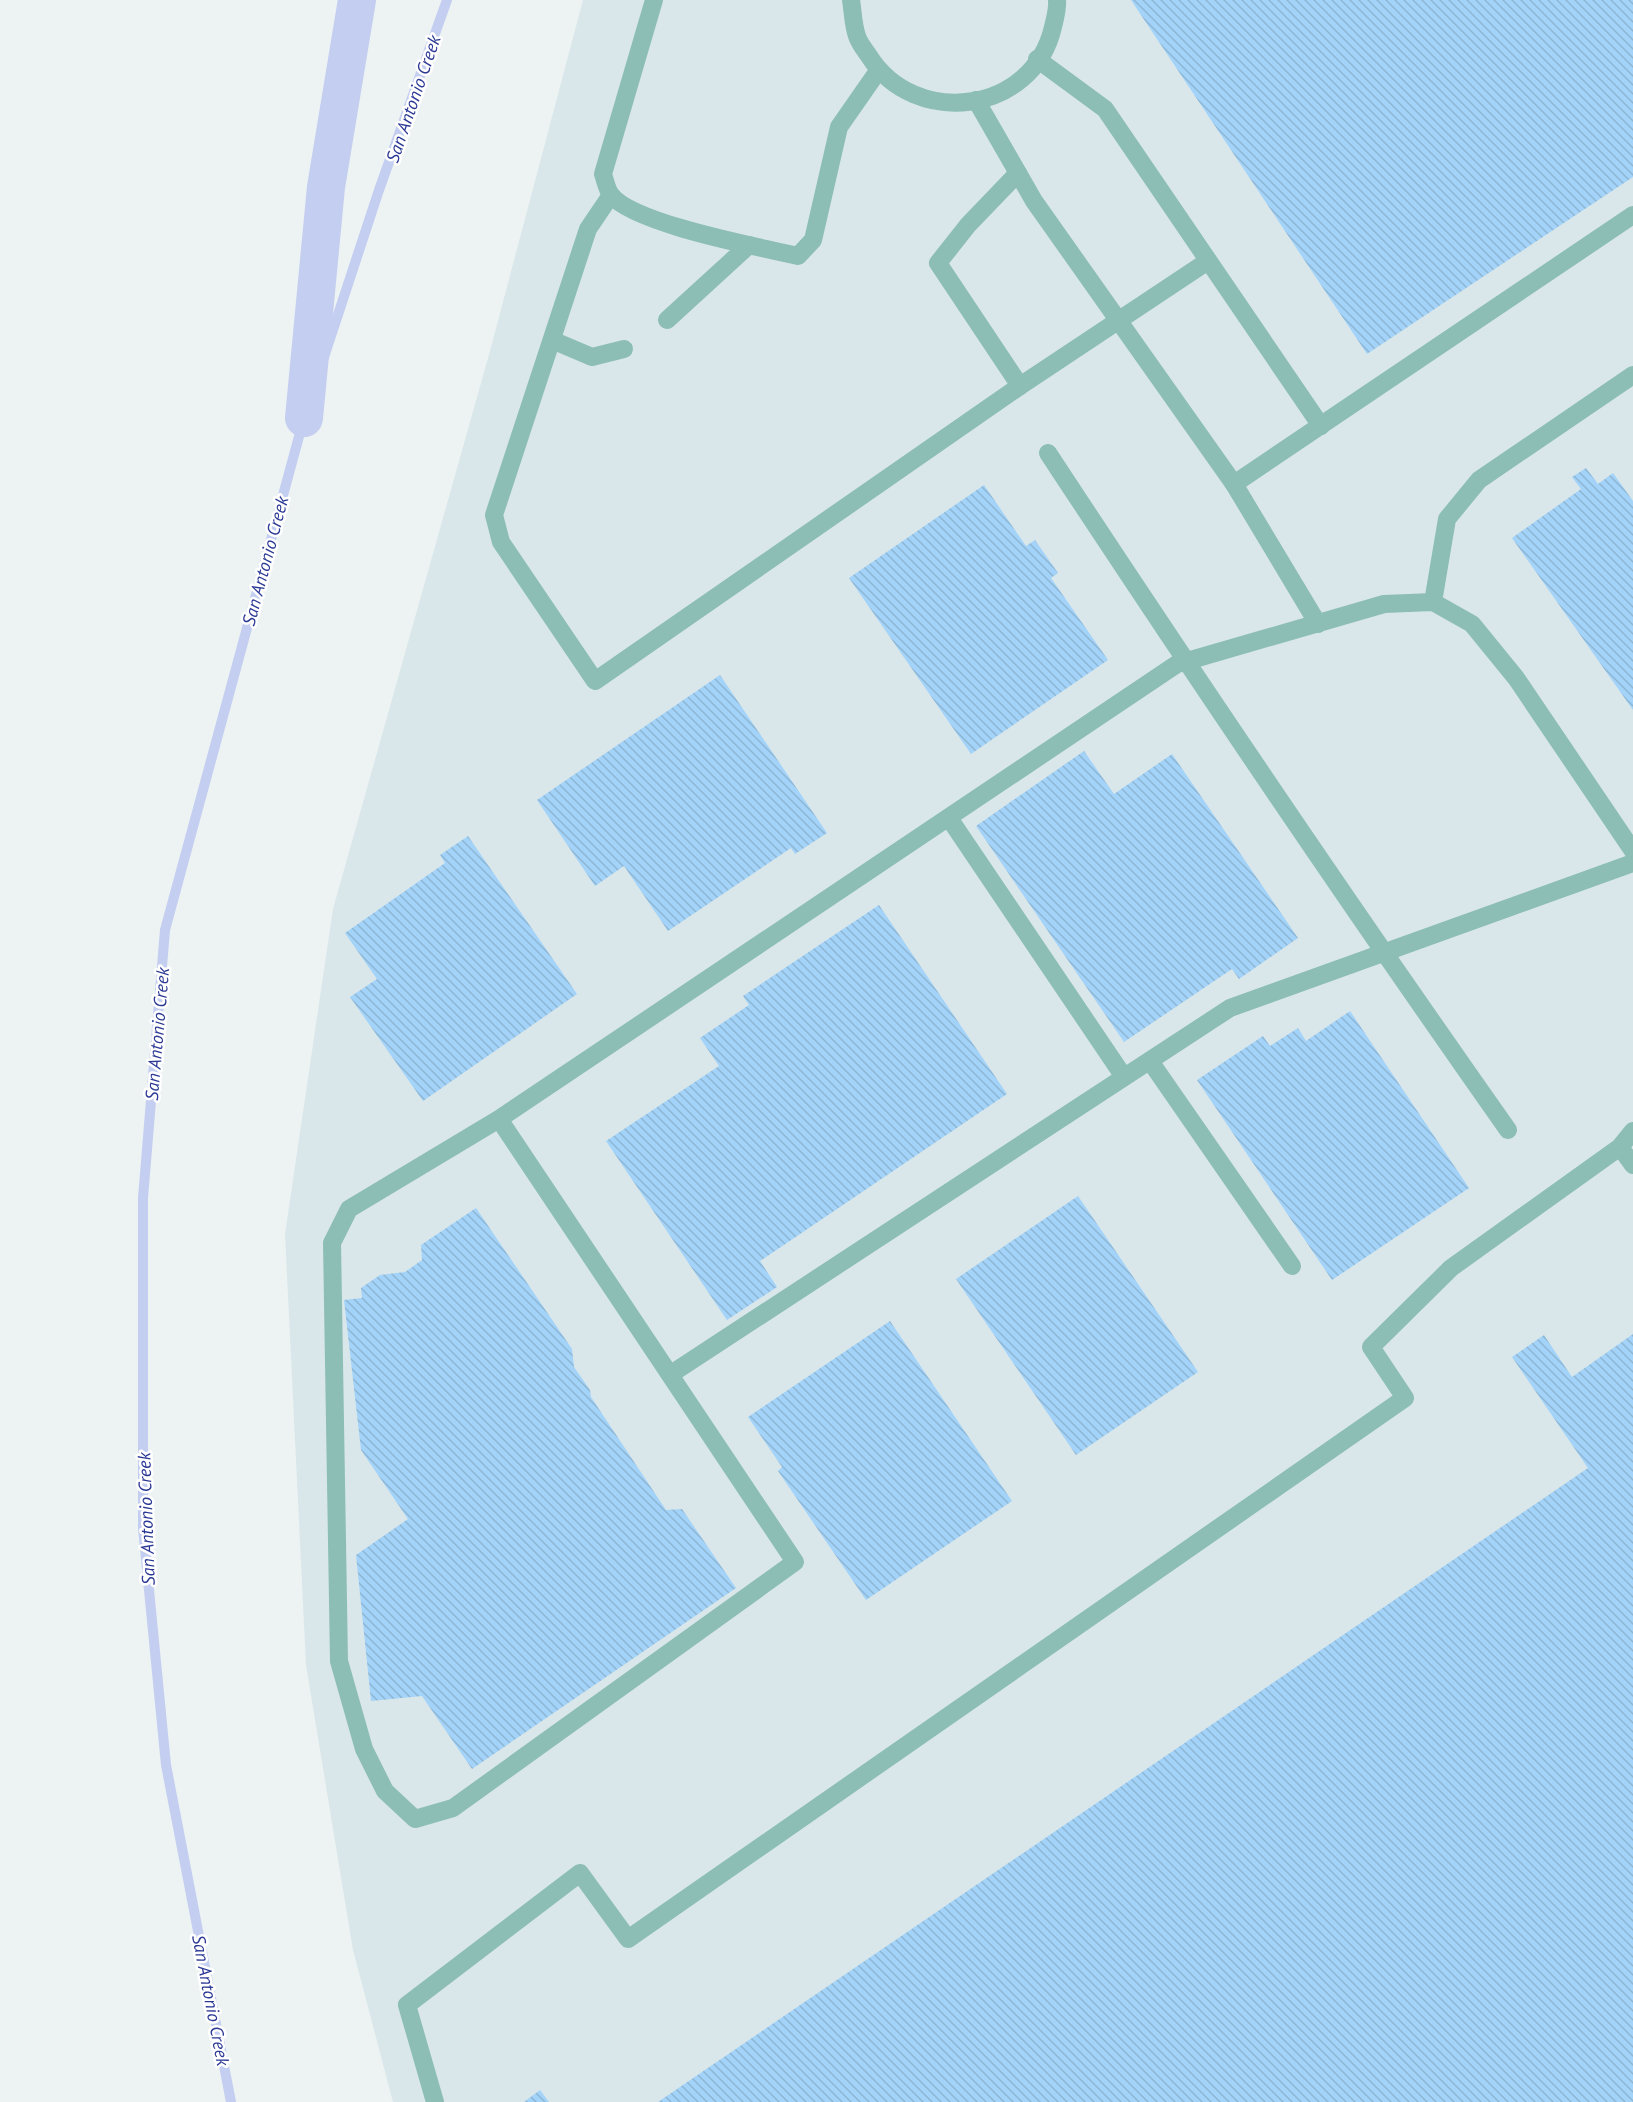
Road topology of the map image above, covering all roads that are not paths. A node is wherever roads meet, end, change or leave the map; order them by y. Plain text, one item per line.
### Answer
1 (654, 0) edge
2 (851, 0) edge
3 (1057, 0) edge
4 (1037, 59) junction
5 (878, 71) junction
6 (976, 100) junction
7 (1018, 173) junction
8 (611, 195) junction
9 (1633, 215) edge
10 (749, 244) junction
11 (1208, 261) junction
12 (666, 320) dead end
13 (1118, 320) junction
14 (552, 340) junction
15 (624, 349) dead end
16 (1633, 375) edge
17 (1020, 386) junction
18 (1322, 426) junction
19 (1048, 453) dead end
20 (1234, 484) junction
21 (1433, 602) junction
22 (1318, 624) junction
23 (1185, 662) junction
24 (949, 818) junction
25 (1633, 850) edge
26 (1633, 863) edge
27 (1383, 953) junction
28 (1150, 1060) junction
29 (1124, 1077) junction
30 (499, 1119) junction
31 (1508, 1130) dead end
32 (1633, 1131) edge
33 (1620, 1147) junction
34 (1633, 1165) edge
35 (1292, 1266) dead end
36 (671, 1374) junction
37 (435, 2102) edge

1 - 8 lane
2 - 5 lane
3 - 4 lane
4 - 6 lane
4 - 11 lane
5 - 6 lane
5 - 10 lane
6 - 7 lane
7 - 13 lane
7 - 17 lane
8 - 10 lane
8 - 14 lane
9 - 18 lane
10 - 12 lane
11 - 13 lane
11 - 18 lane
13 - 17 lane
13 - 20 lane
14 - 15 lane
14 - 17 lane
16 - 21 lane
18 - 20 lane
19 - 23 lane
20 - 22 lane
21 - 22 lane
21 - 25 lane
22 - 23 lane
23 - 24 lane
23 - 27 lane
24 - 29 lane
24 - 30 lane
26 - 27 lane
27 - 28 lane
27 - 31 lane
28 - 29 lane
28 - 35 lane
29 - 36 lane
30 - 36 lane
30 - 36 lane
32 - 33 lane
33 - 34 lane
33 - 37 lane

